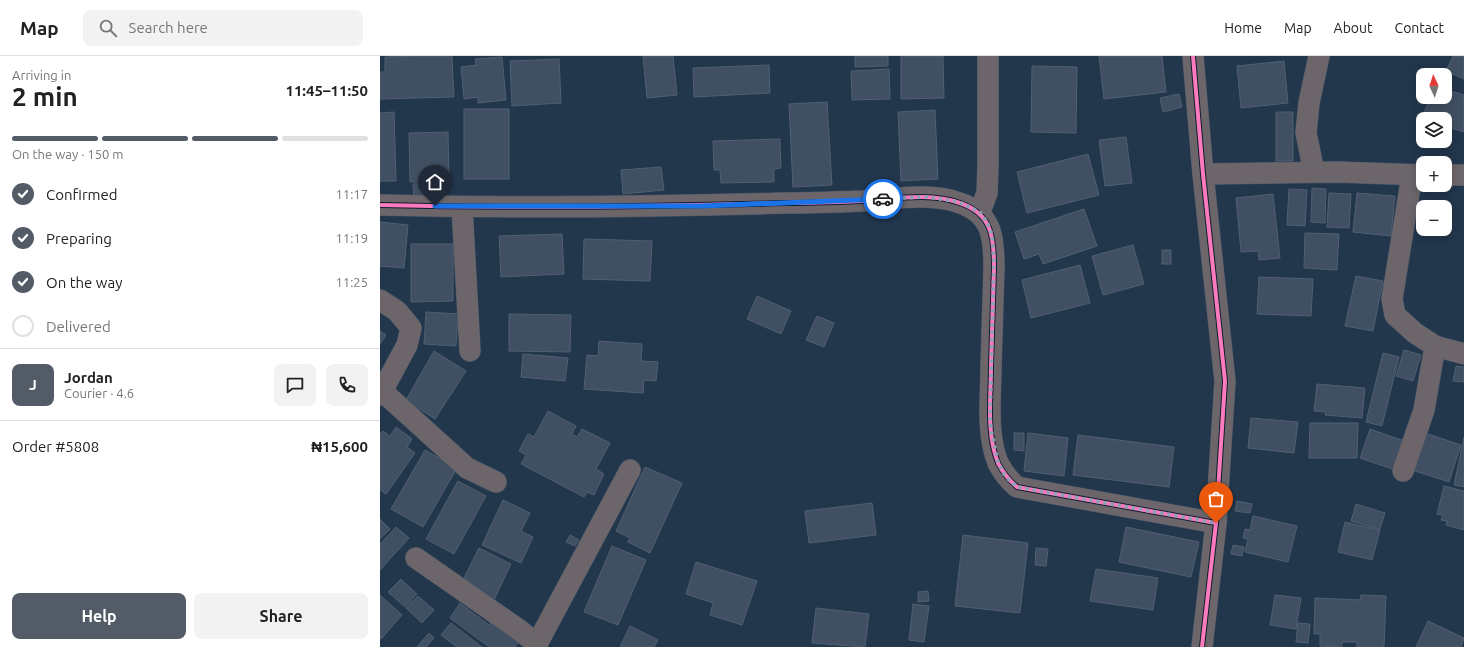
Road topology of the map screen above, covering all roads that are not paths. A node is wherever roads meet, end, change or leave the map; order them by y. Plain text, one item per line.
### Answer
1 (988, 56) edge
2 (1193, 56) edge
3 (1319, 56) edge
4 (1314, 172) junction
5 (1203, 174) junction
6 (1416, 175) edge
7 (1452, 175) edge
8 (1464, 175) edge
9 (1416, 180) edge
10 (380, 205) edge
11 (462, 207) junction
12 (980, 212) junction
13 (380, 300) edge
14 (1435, 346) junction
15 (470, 351) dead end
16 (1464, 354) edge
17 (381, 393) edge
18 (630, 470) dead end
19 (1403, 471) dead end
20 (496, 482) dead end
21 (1216, 523) junction
22 (416, 558) dead end
23 (536, 646) edge
24 (1202, 647) edge

1 - 12 street
2 - 5 street
3 - 4 street
4 - 5 street
4 - 6 street
5 - 21 street
7 - 8 street
9 - 14 street
10 - 11 street
11 - 12 street
11 - 15 street
12 - 21 street
13 - 17 street
14 - 16 street
14 - 19 street
17 - 20 street
18 - 23 street
21 - 24 street
22 - 23 street

